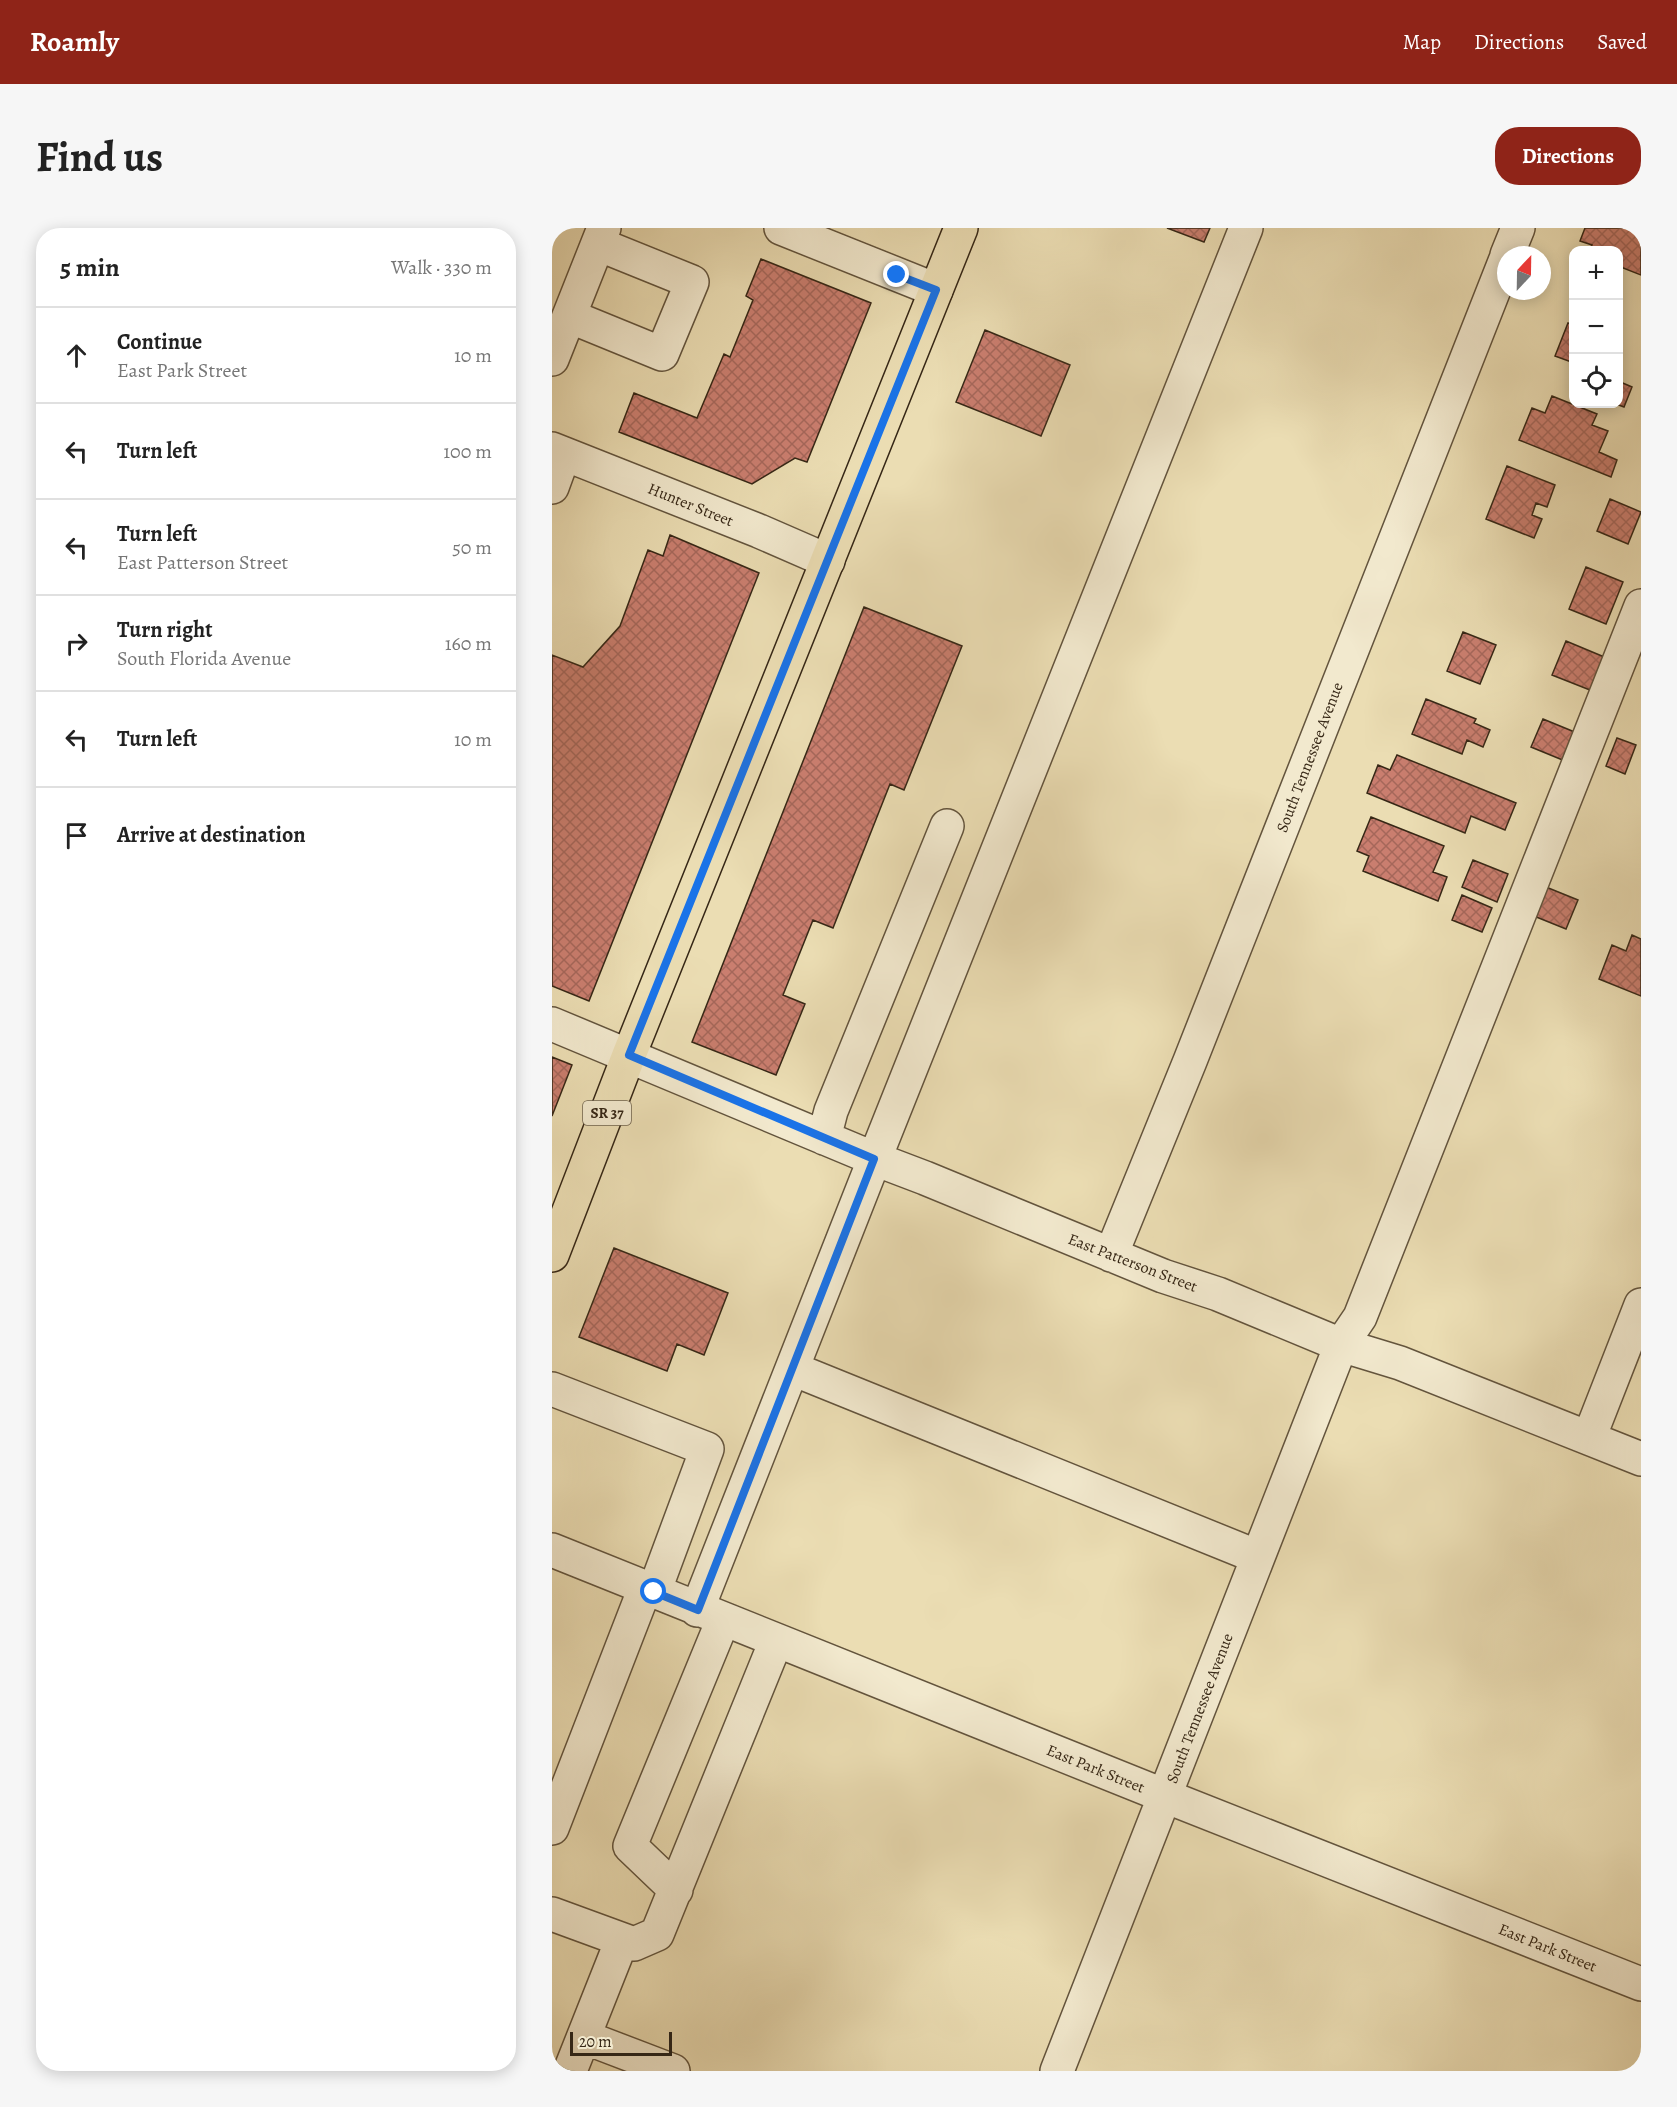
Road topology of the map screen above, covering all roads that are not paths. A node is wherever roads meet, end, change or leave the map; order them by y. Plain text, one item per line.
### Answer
1 (781, 228) edge
2 (961, 228) edge
3 (1246, 228) edge
4 (1518, 228) edge
5 (601, 236) edge
6 (1511, 246) edge
7 (1497, 282) edge
8 (936, 290) junction
9 (569, 316) junction
10 (552, 359) edge
11 (558, 451) edge
12 (552, 487) edge
13 (828, 561) junction
14 (1641, 606) edge
15 (947, 826) dead end
16 (552, 1024) edge
17 (629, 1055) junction
18 (824, 1138) junction
19 (874, 1159) junction
20 (552, 1255) edge
21 (1111, 1255) junction
22 (1641, 1305) edge
23 (1341, 1345) junction
24 (793, 1369) junction
25 (552, 1389) edge
26 (1589, 1438) junction
27 (1641, 1459) edge
28 (552, 1550) edge
29 (1258, 1557) junction
30 (650, 1590) junction
31 (710, 1615) junction
32 (776, 1641) junction
33 (1165, 1796) junction
34 (552, 1828) edge
35 (676, 1890) junction
36 (552, 1914) edge
37 (622, 1940) junction
38 (1641, 1984) edge
39 (584, 2037) junction
40 (570, 2071) edge
41 (673, 2071) edge
42 (1057, 2071) edge

1 - 8 street
2 - 8 main road, SR 37
3 - 19 street
4 - 6 street, South Tennessee Avenue
5 - 9 street
5 - 9 street
7 - 21 street, South Tennessee Avenue
8 - 13 main road, SR 37
9 - 10 street
11 - 12 street
11 - 13 street, Hunter Street
13 - 17 main road, SR 37
14 - 23 street, South Tennessee Avenue
15 - 18 street
16 - 17 street, East Patterson Street
17 - 18 street, East Patterson Street
17 - 20 main road, SR 37
18 - 19 street, East Patterson Street
19 - 21 street, East Patterson Street
19 - 24 street
21 - 23 street, East Patterson Street
22 - 26 street
23 - 26 street, East Patterson Street
23 - 29 street, South Tennessee Avenue
24 - 29 street
24 - 31 street
25 - 30 street
26 - 27 street, East Patterson Street
28 - 30 street, East Park Street
29 - 33 street, South Tennessee Avenue
30 - 31 street, East Park Street
30 - 34 street
31 - 32 street, East Park Street
31 - 35 street
32 - 33 street, East Park Street
32 - 35 street
33 - 38 street, East Park Street
33 - 42 street, South Tennessee Avenue
35 - 37 street
36 - 37 street
37 - 39 street
39 - 40 street
39 - 41 street

